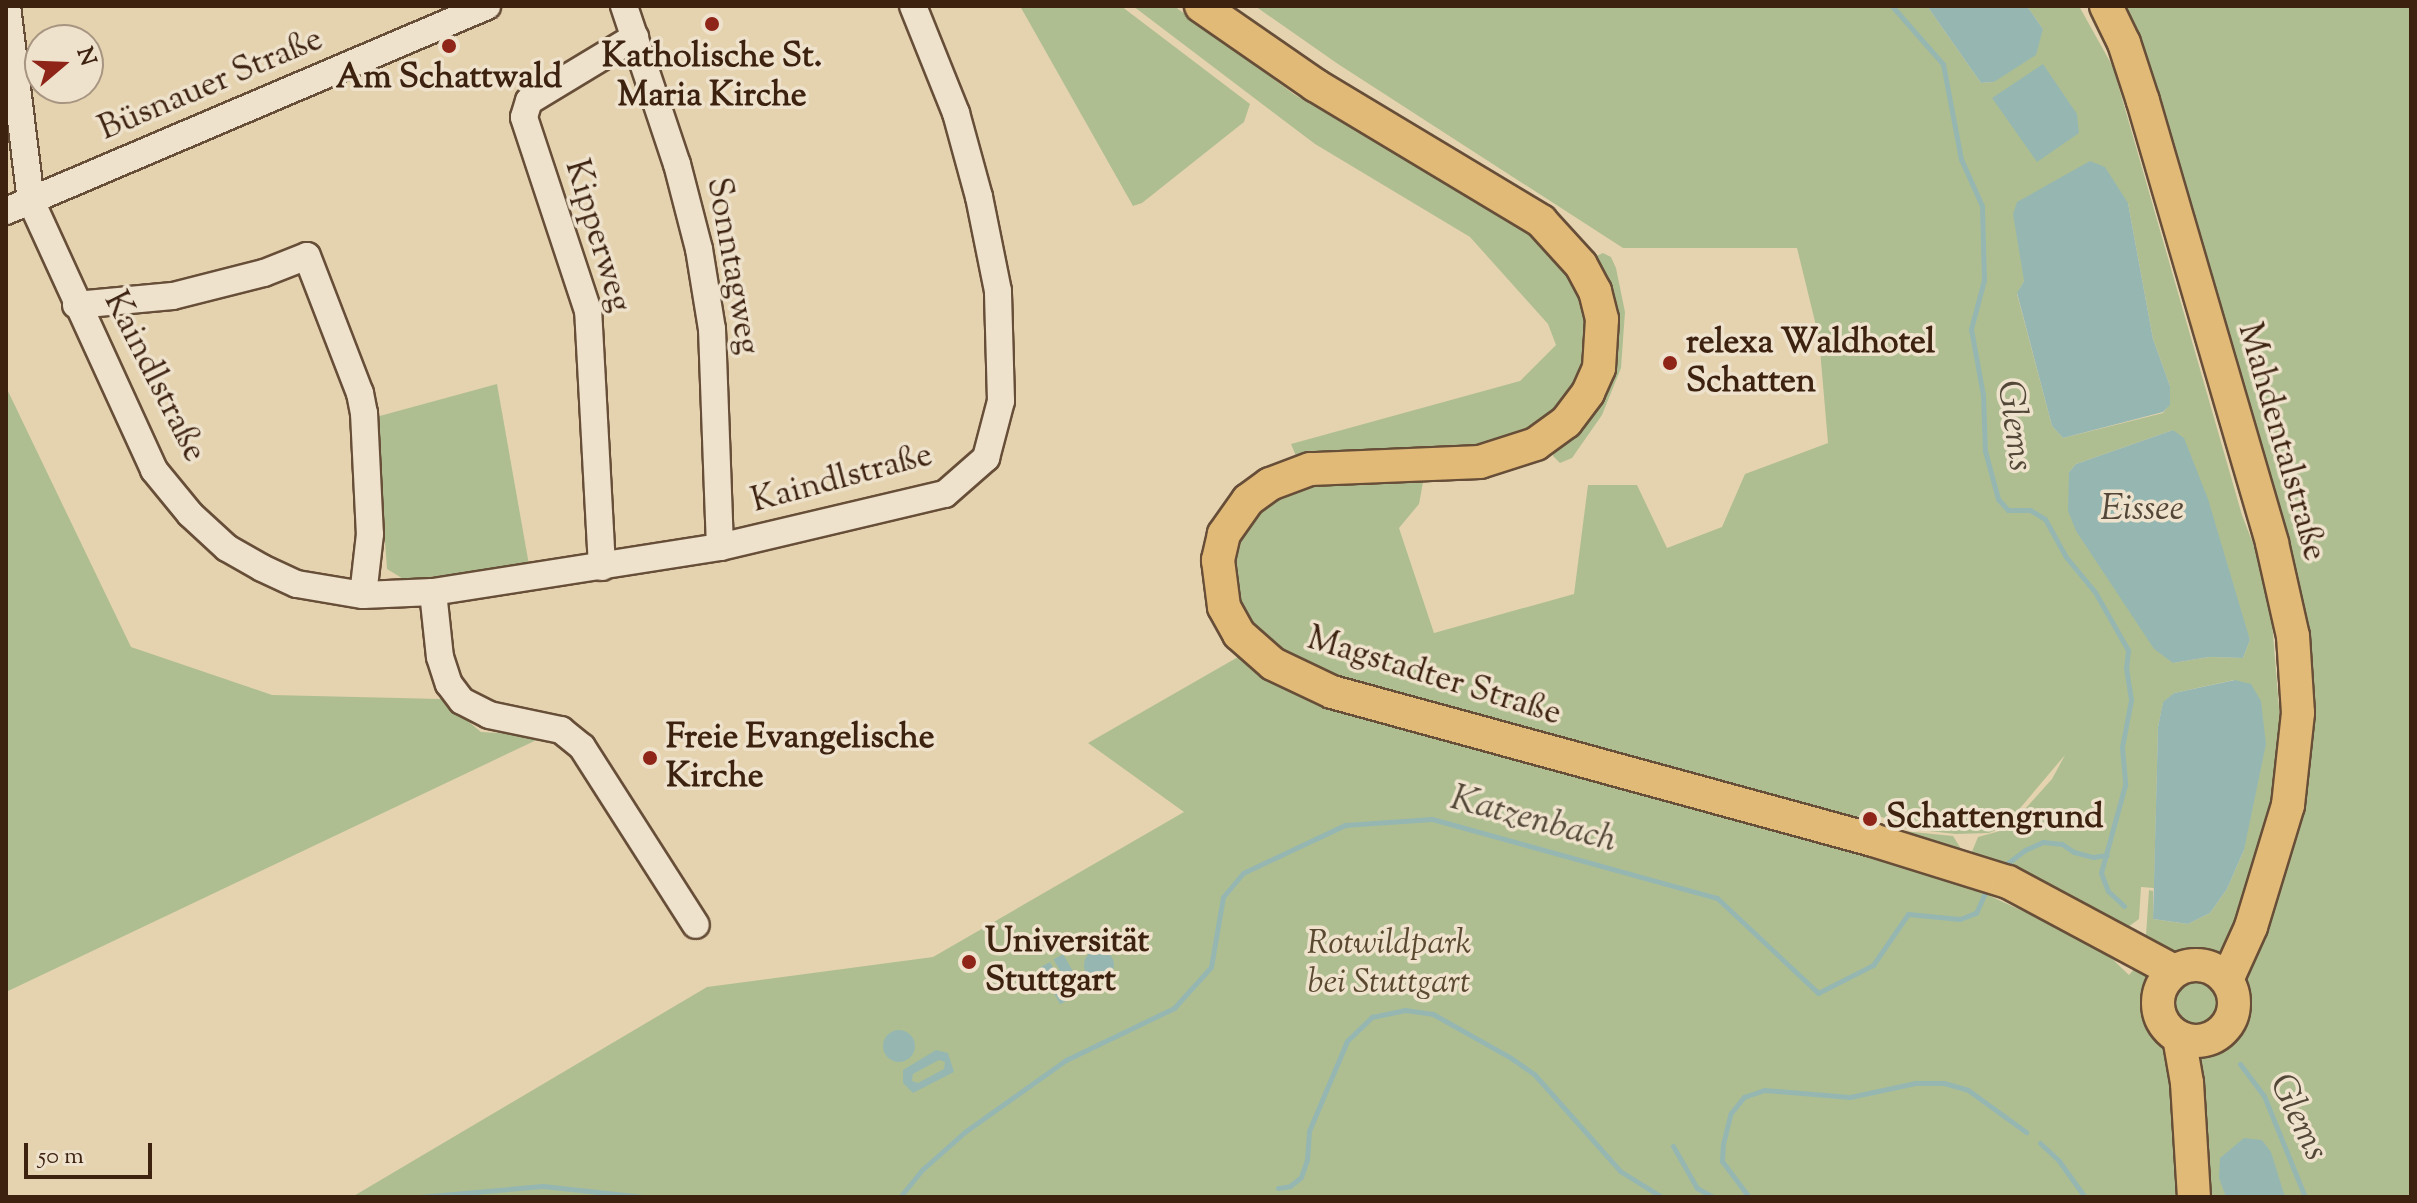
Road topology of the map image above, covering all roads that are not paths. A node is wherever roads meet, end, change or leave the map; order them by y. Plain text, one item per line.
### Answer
1 (7, 6) edge
2 (487, 6) edge
3 (624, 6) edge
4 (913, 6) edge
5 (1201, 6) edge
6 (2106, 6) edge
7 (635, 37) junction
8 (31, 201) junction
9 (6, 211) edge
10 (76, 305) junction
11 (720, 547) junction
12 (602, 567) junction
13 (433, 592) junction
14 (363, 595) junction
15 (696, 925) dead end
16 (2190, 977) junction
17 (2194, 1038) junction
18 (2194, 1183) edge

1 - 8 street, Kaindlstraße
2 - 8 street, Büsnauer Straße
3 - 7 street, Sonntagweg
4 - 11 street, Kaindlstraße
5 - 16 main road, Magstadter Straße
6 - 16 main road, Mahdentalstraße
7 - 11 street, Sonntagweg
7 - 12 street, Kipperweg
8 - 9 street, Büsnauer Straße
8 - 10 street, Kaindlstraße
10 - 14 street, Kaindlstraße
10 - 14 street
11 - 12 street, Kaindlstraße
12 - 13 street, Kaindlstraße
13 - 14 street, Kaindlstraße
13 - 15 street
16 - 17 main road
16 - 17 main road
17 - 18 main road

